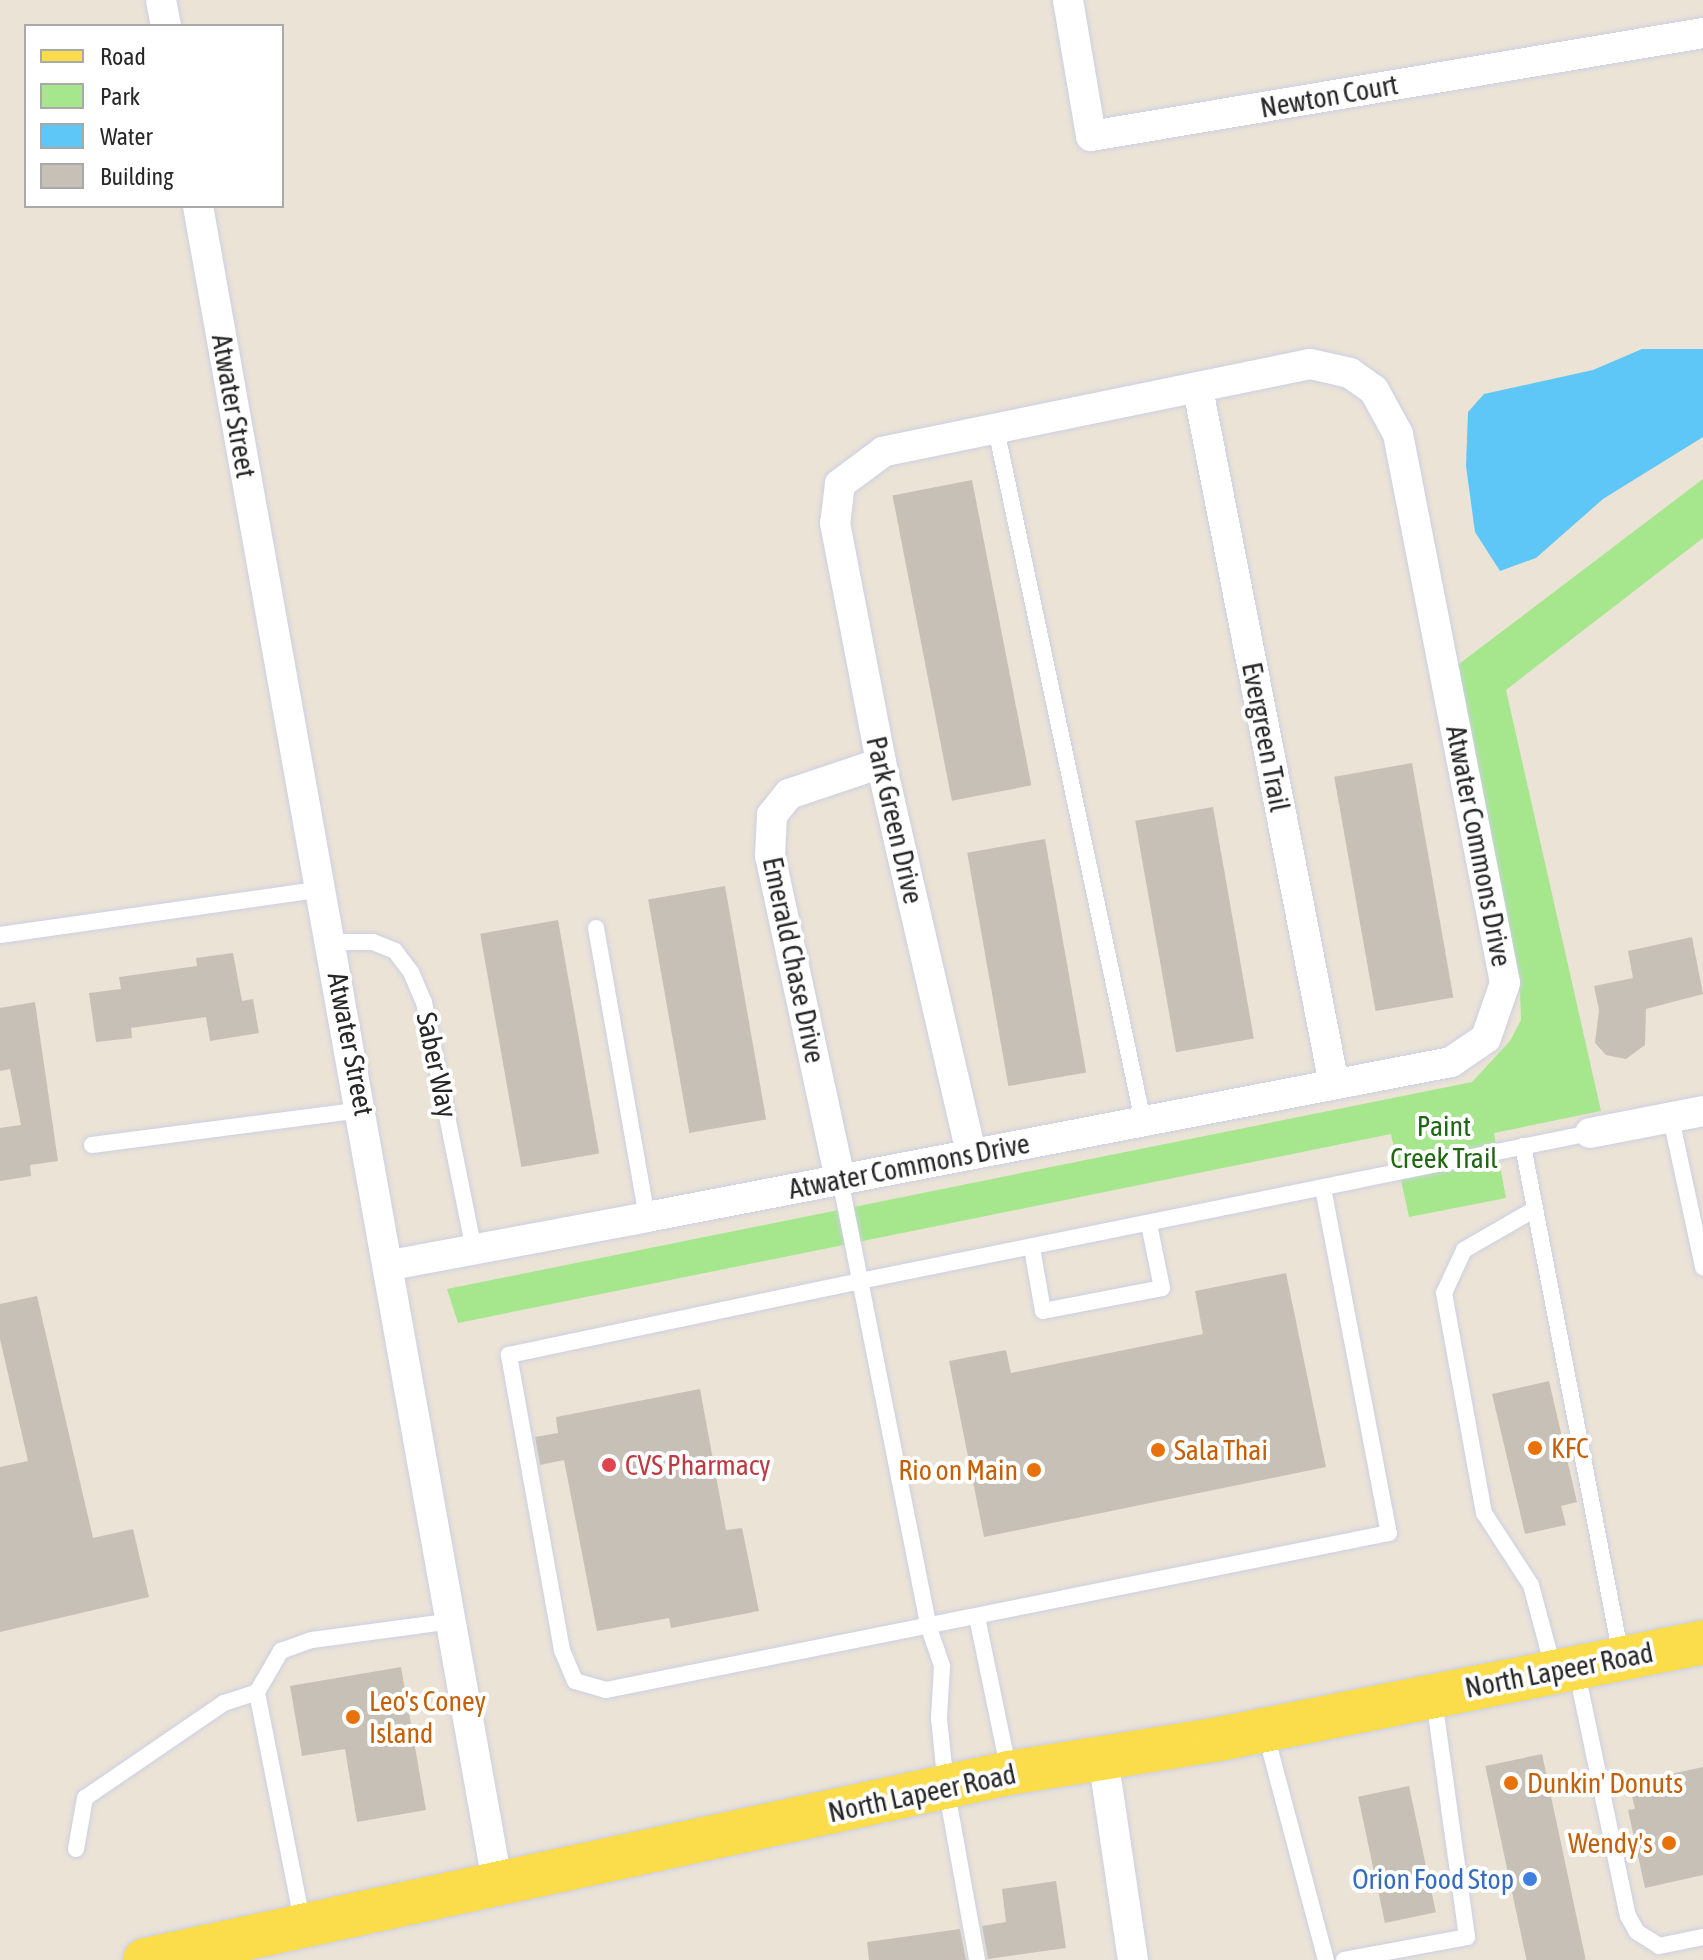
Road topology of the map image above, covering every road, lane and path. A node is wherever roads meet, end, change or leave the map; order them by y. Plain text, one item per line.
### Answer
1 (161, 0) edge
2 (1068, 0) edge
3 (166, 24) edge
4 (1703, 33) edge
5 (198, 208) edge
6 (1198, 389) junction
7 (996, 429) junction
8 (840, 484) joint
9 (881, 763) junction
10 (322, 889) junction
11 (596, 928) dead end
12 (0, 935) edge
13 (332, 942) junction
14 (1334, 1084) junction
15 (363, 1110) junction
16 (1703, 1111) edge
17 (1670, 1114) junction
18 (1143, 1121) junction
19 (1590, 1133) joint
20 (92, 1145) dead end
21 (1523, 1146) junction
22 (971, 1154) junction
23 (840, 1179) junction
24 (1323, 1188) junction
25 (1535, 1209) junction
26 (647, 1217) junction
27 (1149, 1224) junction
28 (1699, 1225) edge
29 (1032, 1248) junction
30 (474, 1250) junction
31 (391, 1265) junction
32 (1703, 1267) edge
33 (860, 1281) junction
34 (977, 1617) junction
35 (452, 1621) junction
36 (928, 1625) junction
37 (1702, 1646) edge
38 (1622, 1658) junction
39 (1564, 1669) junction
40 (257, 1692) junction
41 (1433, 1696) junction
42 (1265, 1730) junction
43 (1103, 1757) junction
44 (1009, 1773) junction
45 (946, 1787) junction
46 (76, 1849) dead end
47 (497, 1882) junction
48 (303, 1926) junction
49 (1703, 1937) edge
50 (145, 1960) edge
51 (977, 1960) edge
52 (1133, 1960) edge
53 (1326, 1960) edge
54 (1344, 1960) edge

1 - 3 street
2 - 4 street, Newton Court
5 - 10 street, Atwater Street
6 - 7 street, Atwater Commons Drive
6 - 14 street, Evergreen Trail
6 - 14 street, Atwater Commons Drive
7 - 8 street, Atwater Commons Drive
7 - 18 lane
8 - 9 street, Park Green Drive
9 - 22 street, Park Green Drive
9 - 23 street, Emerald Chase Drive
10 - 12 lane
10 - 13 street, Atwater Street
11 - 26 lane
13 - 15 street, Atwater Street
13 - 30 lane, Saber Way
14 - 18 street, Atwater Commons Drive
15 - 20 lane
15 - 31 street, Atwater Street
16 - 17 street
17 - 19 street
17 - 28 lane
18 - 22 street, Atwater Commons Drive
19 - 21 lane
21 - 24 lane
21 - 25 lane
22 - 23 street, Atwater Commons Drive
23 - 26 street, Atwater Commons Drive
23 - 33 lane
24 - 27 lane
24 - 34 lane
25 - 38 lane
25 - 39 lane
26 - 30 street, Atwater Commons Drive
27 - 29 lane
27 - 29 lane
28 - 32 lane
29 - 33 lane
30 - 31 street, Atwater Commons Drive
31 - 35 street, Atwater Street
33 - 36 lane
33 - 36 lane
34 - 36 lane
34 - 44 lane
35 - 40 lane
35 - 47 street, Atwater Street
36 - 45 lane
37 - 38 main road, North Lapeer Road
38 - 39 main road, North Lapeer Road
39 - 41 main road, North Lapeer Road
39 - 49 lane
40 - 46 lane
40 - 48 lane
41 - 42 main road, North Lapeer Road
41 - 54 lane
42 - 43 main road, North Lapeer Road
42 - 53 lane
43 - 44 main road, North Lapeer Road
43 - 52 street
44 - 45 main road, North Lapeer Road
45 - 47 main road, North Lapeer Road
45 - 51 lane
47 - 48 main road, North Lapeer Road
48 - 50 main road, North Lapeer Road

